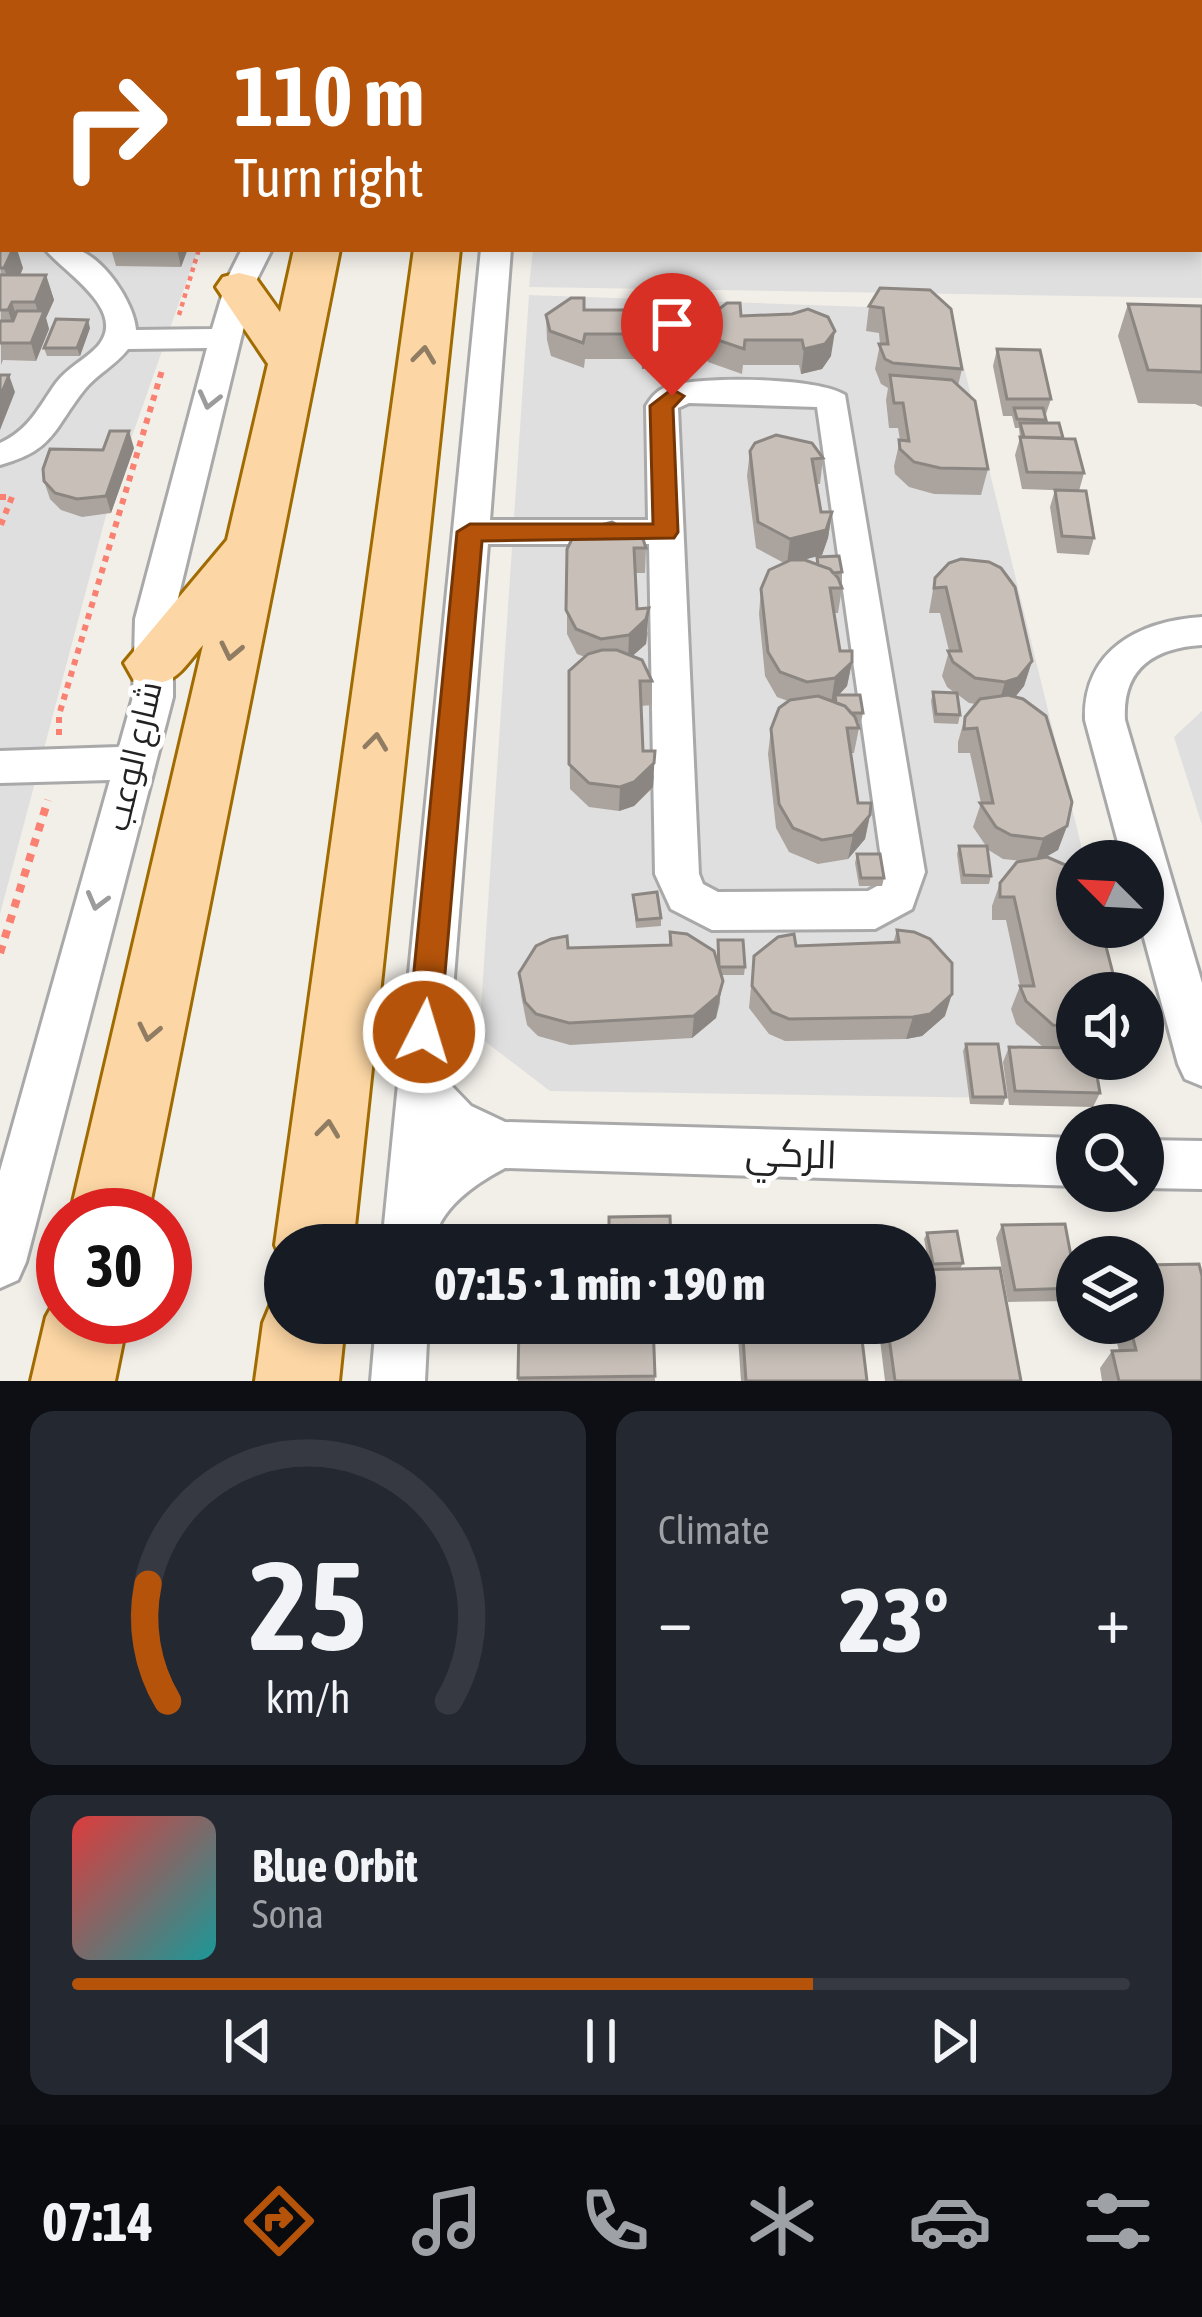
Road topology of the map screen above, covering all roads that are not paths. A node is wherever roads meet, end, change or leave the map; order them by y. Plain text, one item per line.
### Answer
1 (64, 252) edge
2 (316, 252) edge
3 (437, 252) edge
4 (496, 252) edge
5 (248, 268) edge
6 (225, 338) junction
7 (119, 340) junction
8 (292, 364) junction
9 (0, 454) edge
10 (471, 519) junction
11 (665, 520) junction
12 (254, 544) junction
13 (1202, 631) edge
14 (154, 663) junction
15 (134, 763) junction
16 (0, 767) edge
17 (1202, 1064) edge
18 (420, 1078) junction
19 (505, 1145) junction
20 (1056, 1161) edge
21 (1164, 1165) edge
22 (1202, 1166) edge
23 (115, 1188) edge
24 (317, 1224) edge
25 (409, 1224) edge
26 (415, 1224) edge
27 (4, 1234) edge
28 (81, 1344) edge
29 (301, 1344) edge
30 (401, 1344) edge
31 (73, 1381) edge
32 (297, 1381) edge
33 (398, 1381) edge

1 - 7 street
2 - 8 main road
24 -> 3 main road
4 - 10 street
5 - 6 street, شارع الوعب
5 - 8 main road
6 - 7 street
6 -> 14 street, شارع الوعب
7 - 9 street
8 - 12 main road
10 - 11 street
10 - 18 street
11 - 11 street
12 - 14 main road
12 -> 23 main road
13 - 17 street
14 - 15 street, شارع الوعب
15 - 16 street
15 -> 27 street, شارع الوعب
18 - 19 street, الركي
18 - 25 street
19 - 20 street, الركي
19 - 26 street
21 - 22 street
28 - 31 main road
29 - 32 main road
30 - 33 street

